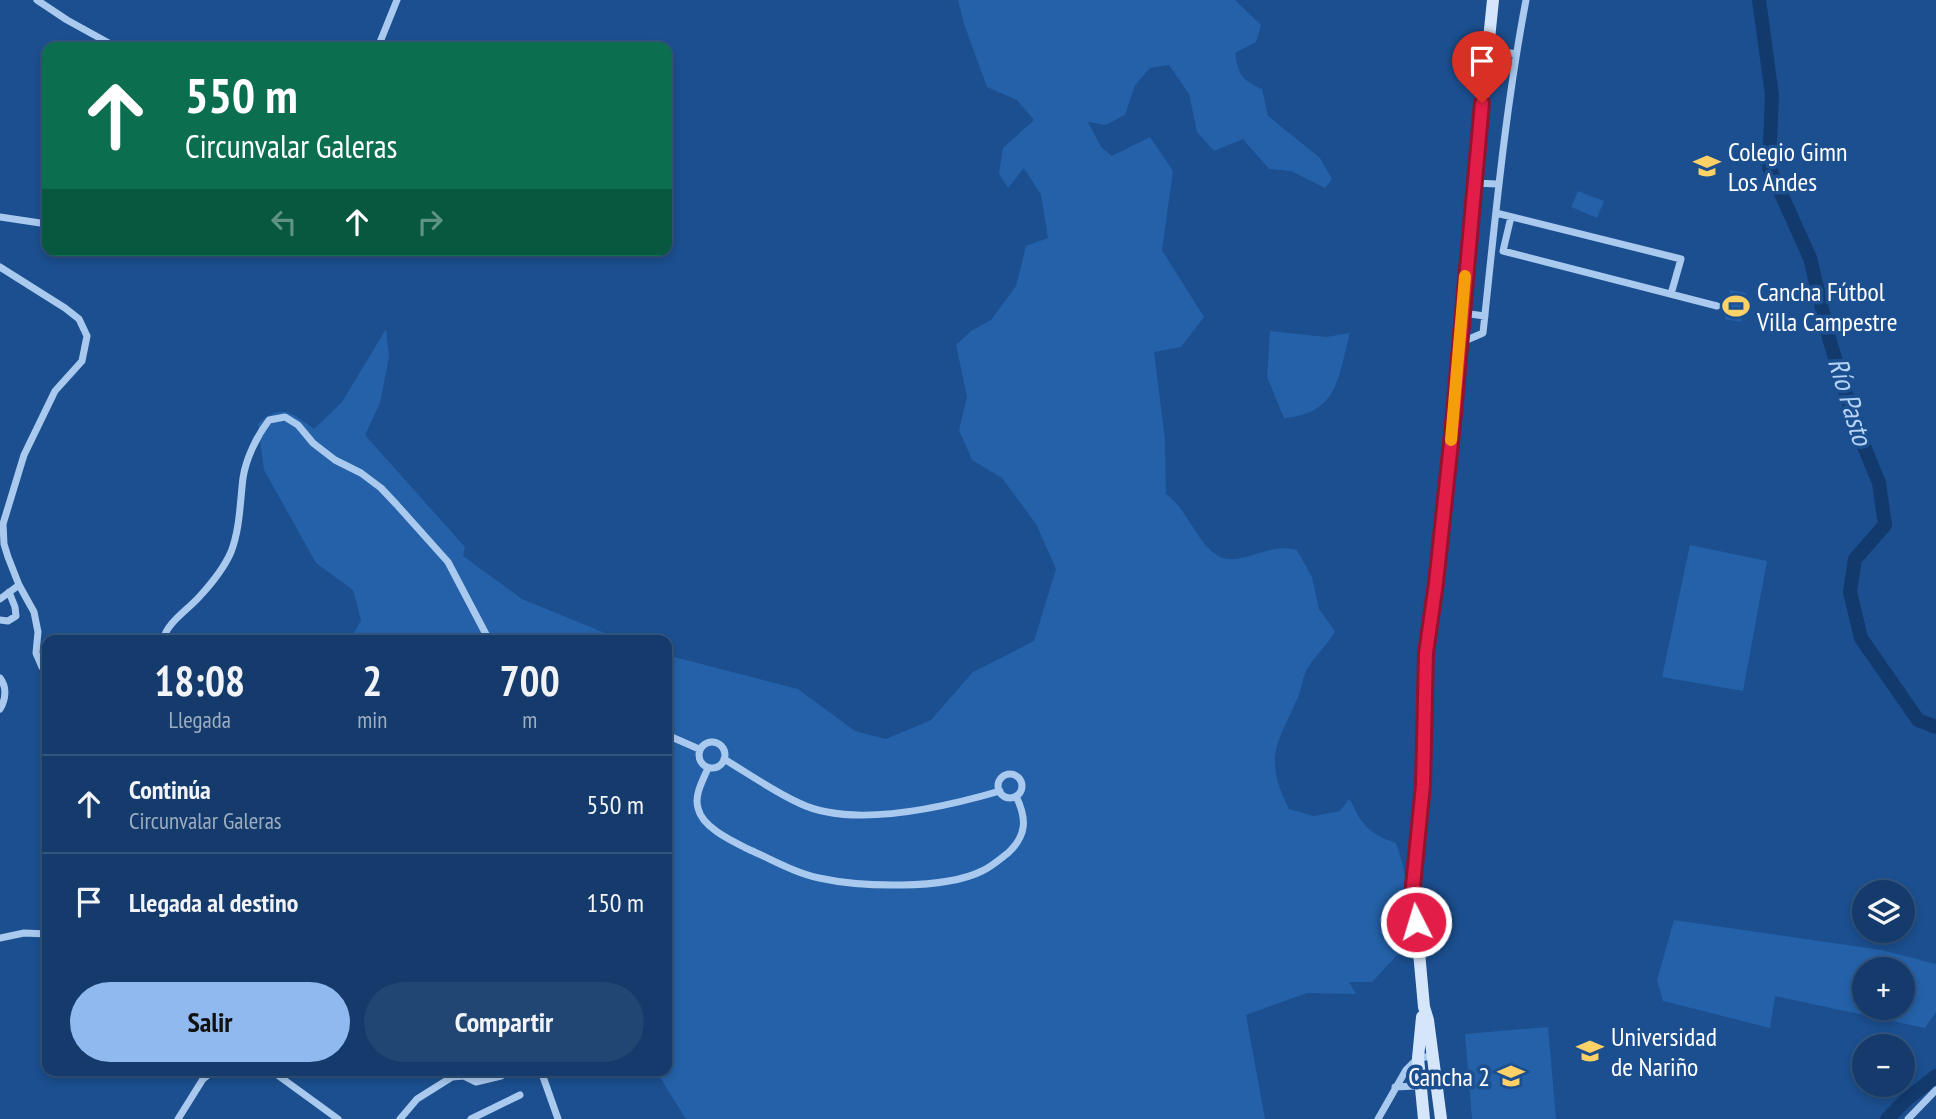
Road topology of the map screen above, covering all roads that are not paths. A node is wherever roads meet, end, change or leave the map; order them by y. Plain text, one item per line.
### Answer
1 (37, 0) edge
2 (397, 0) edge
3 (1493, 0) edge
4 (1526, 0) edge
5 (107, 42) edge
6 (380, 42) edge
7 (1488, 49) junction
8 (1516, 54) junction
9 (1474, 183) junction
10 (1497, 184) junction
11 (1496, 213) junction
12 (1511, 216) junction
13 (0, 217) edge
14 (42, 223) edge
15 (0, 267) edge
16 (1671, 294) junction
17 (1717, 306) dead end
18 (1462, 313) junction
19 (1485, 316) junction
20 (1460, 343) junction
21 (19, 585) junction
22 (9, 592) junction
23 (0, 598) edge
24 (0, 620) edge
25 (164, 635) edge
26 (486, 635) edge
27 (42, 667) edge
28 (0, 678) edge
29 (0, 709) edge
30 (672, 737) edge
31 (699, 749) junction
32 (724, 759) junction
33 (708, 768) junction
34 (1000, 791) junction
35 (1016, 796) junction
36 (42, 934) edge
37 (0, 938) edge
38 (1424, 1007) junction
39 (1433, 1056) junction
40 (1418, 1058) junction
41 (206, 1076) edge
42 (279, 1076) edge
43 (501, 1076) dead end
44 (543, 1076) edge
45 (1420, 1085) junction
46 (1437, 1086) junction
47 (1395, 1087) junction
48 (1936, 1090) edge
49 (520, 1095) dead end
50 (178, 1119) edge
51 (338, 1119) edge
52 (400, 1119) edge
53 (471, 1119) edge
54 (558, 1119) edge
55 (1378, 1119) edge
56 (1424, 1119) edge
57 (1441, 1119) edge
58 (1908, 1119) edge

1 - 5 street
2 - 6 street
3 - 7 main road
4 - 8 street
7 - 8 street
7 - 9 main road
8 - 10 street
9 - 10 street
9 - 18 main road
10 - 11 street
11 - 12 street
11 - 19 street
12 - 16 street
12 - 16 street
13 - 14 street
15 - 21 street
16 - 17 street
18 - 19 street
18 - 20 main road
19 - 20 street
20 - 38 main road
21 - 22 street
21 - 27 street
22 - 23 street
22 - 24 street
25 - 26 street
28 - 29 street
30 - 31 street
31 - 32 street
31 - 33 street
32 - 33 street
32 - 34 street
33 - 35 street
34 - 35 street
34 - 35 street
36 - 37 street
38 - 39 main road
38 - 40 main road
39 - 40 street
39 - 46 main road
40 - 45 main road
40 - 47 street
41 - 50 street
42 - 51 street
43 - 52 street
44 - 54 street
45 - 46 street
45 - 47 street
45 - 56 main road
46 - 57 main road
47 - 55 street
48 - 58 street
49 - 53 street

